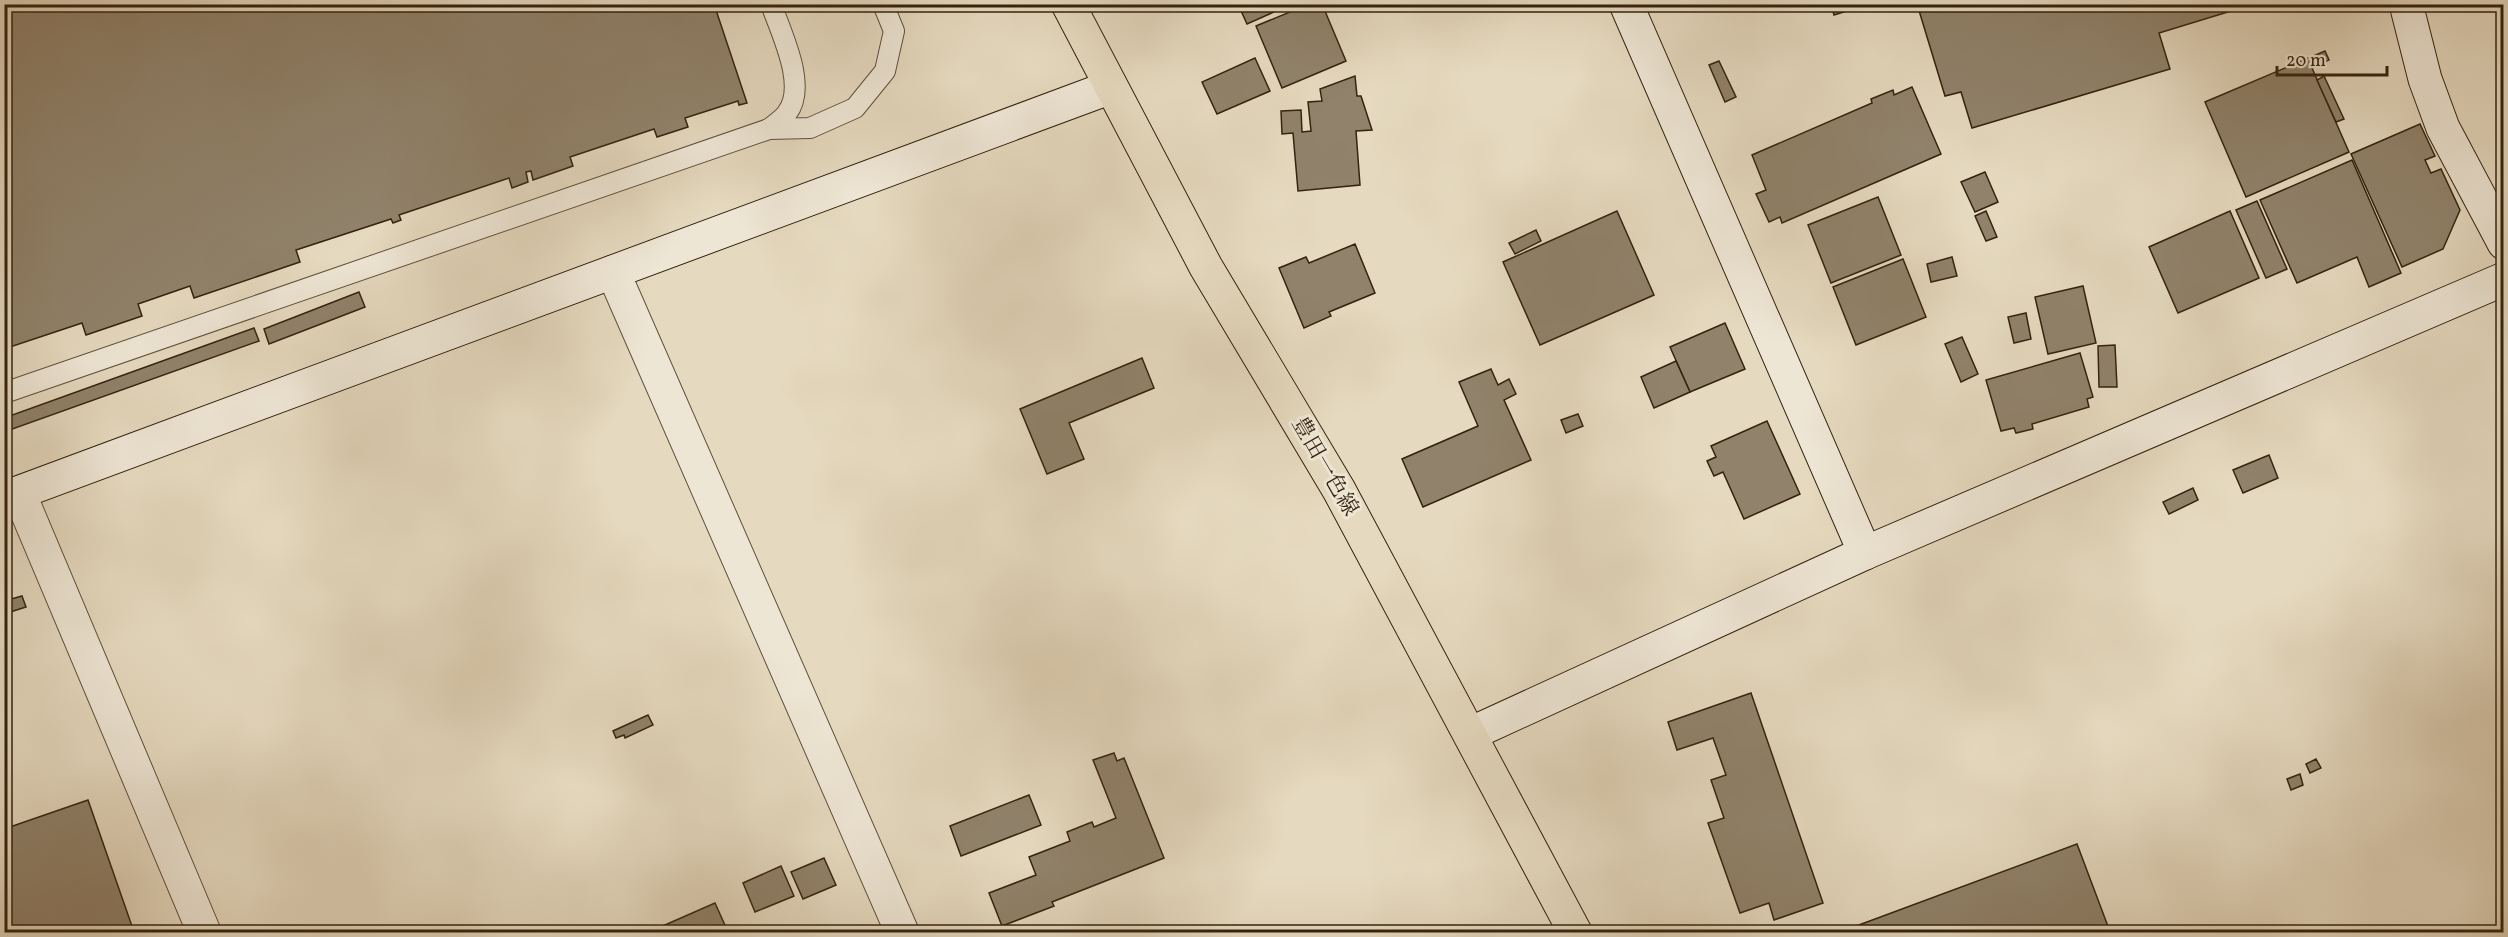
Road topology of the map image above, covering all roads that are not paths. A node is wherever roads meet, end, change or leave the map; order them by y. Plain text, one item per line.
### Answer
1 (771, 4) edge
2 (883, 4) edge
3 (1068, 4) edge
4 (1626, 4) edge
5 (2406, 4) edge
6 (1111, 87) junction
7 (769, 129) junction
8 (2504, 243) edge
9 (613, 272) junction
10 (2504, 279) edge
11 (4, 393) edge
12 (12, 495) edge
13 (1865, 553) junction
14 (1470, 734) junction
15 (204, 933) edge
16 (902, 933) edge
17 (1575, 933) edge

1 - 7 lane
2 - 7 lane
3 - 6 main road, 豊田一色線
4 - 13 street
5 - 8 street
6 - 9 street
6 - 14 main road, 豊田一色線
7 - 11 lane
9 - 12 street
9 - 16 street
10 - 13 street
12 - 15 street
13 - 14 street
14 - 17 main road, 豊田一色線

